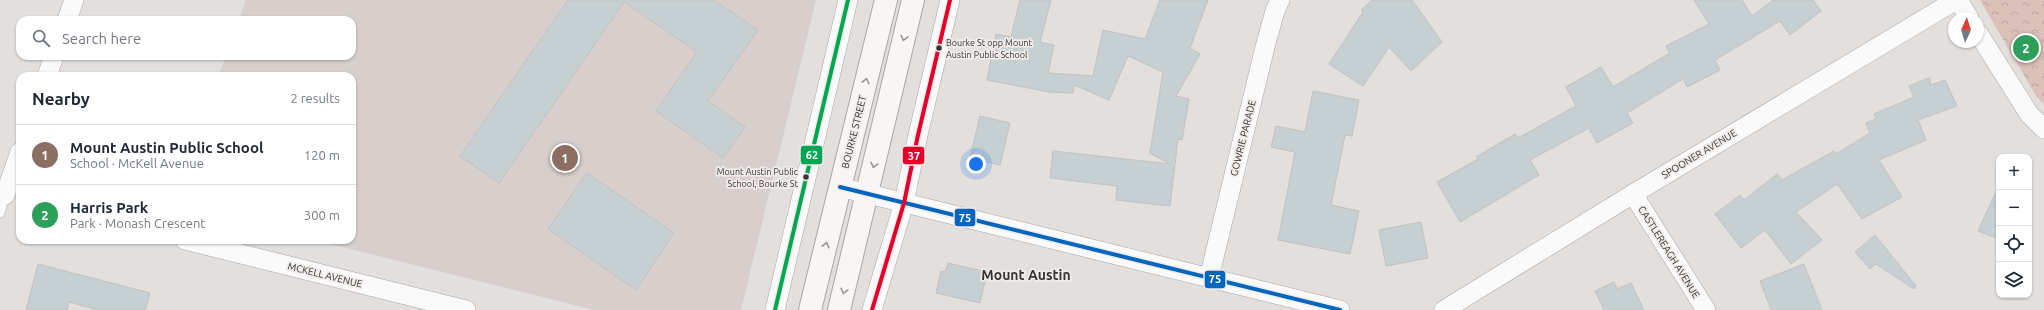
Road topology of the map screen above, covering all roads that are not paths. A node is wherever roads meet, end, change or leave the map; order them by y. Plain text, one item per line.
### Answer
1 (74, 0) edge
2 (848, 0) edge
3 (886, 0) edge
4 (913, 0) edge
5 (950, 0) edge
6 (1280, 0) edge
7 (1957, 0) edge
8 (1965, 12) edge
9 (68, 16) edge
10 (1984, 43) edge
11 (53, 60) edge
12 (48, 72) edge
13 (2044, 129) edge
14 (16, 166) edge
15 (840, 187) junction
16 (868, 194) junction
17 (1632, 194) junction
18 (6, 200) edge
19 (904, 203) junction
20 (201, 244) edge
21 (1209, 278) junction
22 (466, 310) edge
23 (775, 310) edge
24 (810, 310) edge
25 (839, 310) edge
26 (872, 310) edge
27 (1340, 310) edge
28 (1444, 310) edge
29 (1706, 310) edge

1 - 9 street
2 - 23 street
15 -> 3 main road, BOURKE STREET
4 -> 16 main road
5 - 19 street
6 - 21 street, GOWRIE PARADE
7 - 8 street
7 - 17 street, SPOONER AVENUE
10 - 13 street
11 - 12 street
14 - 18 street
15 - 16 street
24 -> 15 main road, BOURKE STREET
16 - 19 street
16 -> 25 main road
17 - 28 street, SPOONER AVENUE
17 - 29 street, CASTLEREAGH AVENUE
19 - 21 street
19 - 26 street
20 - 22 street, MCKELL AVENUE
21 - 27 street

